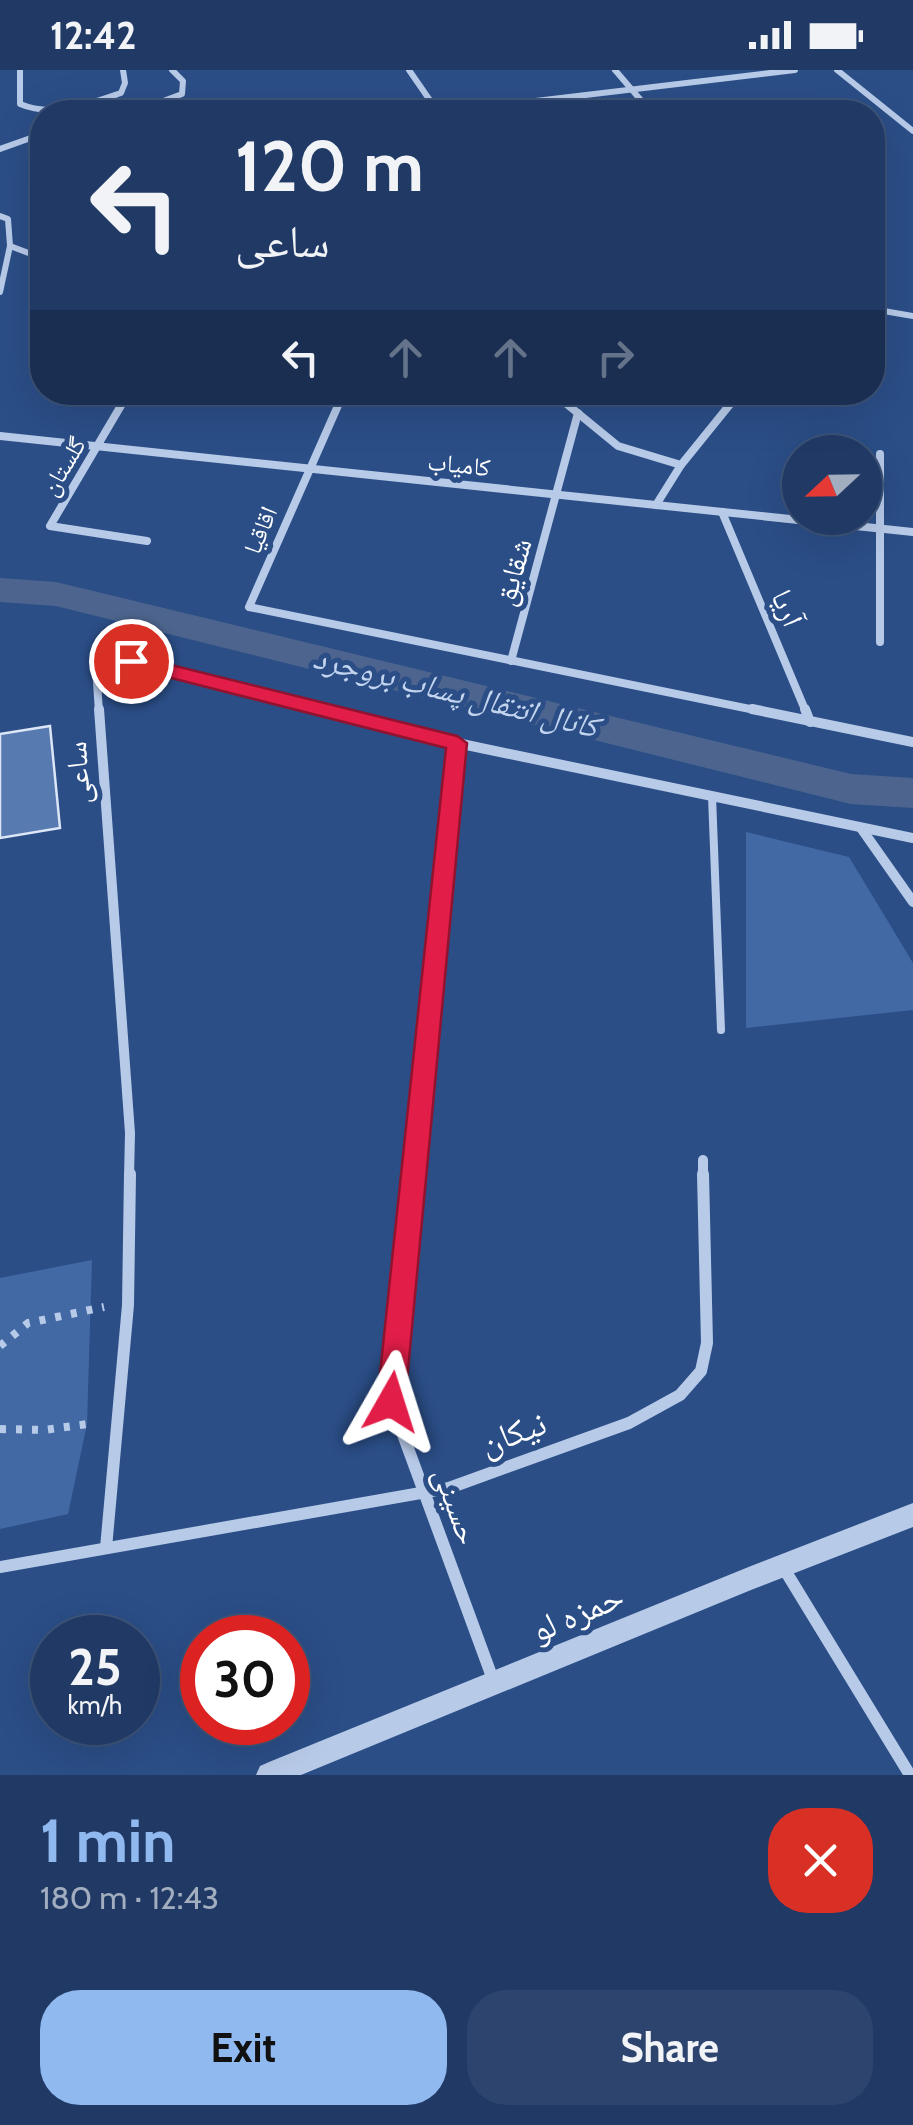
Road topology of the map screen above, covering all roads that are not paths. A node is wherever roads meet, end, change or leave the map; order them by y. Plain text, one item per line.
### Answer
1 (20, 70) edge
2 (123, 70) edge
3 (172, 70) edge
4 (409, 70) edge
5 (615, 70) edge
6 (795, 70) edge
7 (837, 70) edge
8 (630, 90) junction
9 (100, 100) edge
10 (166, 100) edge
11 (431, 100) edge
12 (544, 100) edge
13 (640, 100) edge
14 (874, 100) edge
15 (30, 108) edge
16 (885, 109) edge
17 (913, 131) edge
18 (30, 138) edge
19 (0, 149) edge
20 (0, 216) edge
21 (10, 246) junction
22 (30, 254) edge
23 (0, 292) edge
24 (885, 311) edge
25 (913, 316) edge
26 (122, 405) edge
27 (338, 405) edge
28 (568, 405) edge
29 (729, 405) edge
30 (578, 413) junction
31 (0, 436) edge
32 (98, 447) junction
33 (681, 465) junction
34 (308, 469) junction
35 (558, 495) junction
36 (656, 505) junction
37 (722, 512) junction
38 (782, 518) edge
39 (882, 529) edge
40 (913, 532) edge
41 (882, 535) edge
42 (147, 541) dead end
43 (880, 642) dead end
44 (511, 660) junction
45 (810, 722) junction
46 (913, 742) edge
47 (457, 743) junction
48 (712, 796) junction
49 (860, 827) junction
50 (913, 838) edge
51 (913, 902) edge
52 (721, 1030) dead end
53 (703, 1160) dead end
54 (424, 1493) junction
55 (913, 1514) edge
56 (106, 1548) junction
57 (781, 1564) junction
58 (0, 1567) edge
59 (496, 1686) junction
60 (269, 1775) edge
61 (910, 1775) edge

1 - 15 street
2 - 9 street
3 - 10 street
4 - 11 street
5 - 8 street
6 - 8 street
7 - 14 street
8 - 12 street
8 - 13 street
16 - 17 street
18 - 19 street
20 - 21 street
21 - 22 street
21 - 23 street
24 - 25 street
26 - 32 street, گلستان
27 - 34 street, اقاقیا
28 - 30 street
29 - 33 street
30 - 33 street
30 - 35 street, شقایق
31 - 32 street, کامیاب
32 - 34 street, کامیاب
32 - 42 street, گلستان
33 - 36 street
34 - 35 street, کامیاب
34 - 44 street, اقاقیا
35 - 36 street, کامیاب
35 - 44 street, شقایق
36 - 37 street, کامیاب
37 - 38 street, کامیاب
37 - 45 street, آریا
39 - 40 street, کامیاب
41 - 43 street
44 - 45 street
45 - 46 street
47 - 48 street, ساعی
47 - 54 street, حسینی
47 - 56 street, ساعی
48 - 49 street, ساعی
48 - 52 lane
49 - 50 street, ساعی
49 - 51 street
53 - 54 street, نیکان
54 - 56 street, نیکان
54 - 59 street, حسینی
55 - 57 street, حمزه لو
56 - 58 street, نیکان
57 - 59 street, حمزه لو
57 - 61 street
59 - 60 street, حمزه لو

